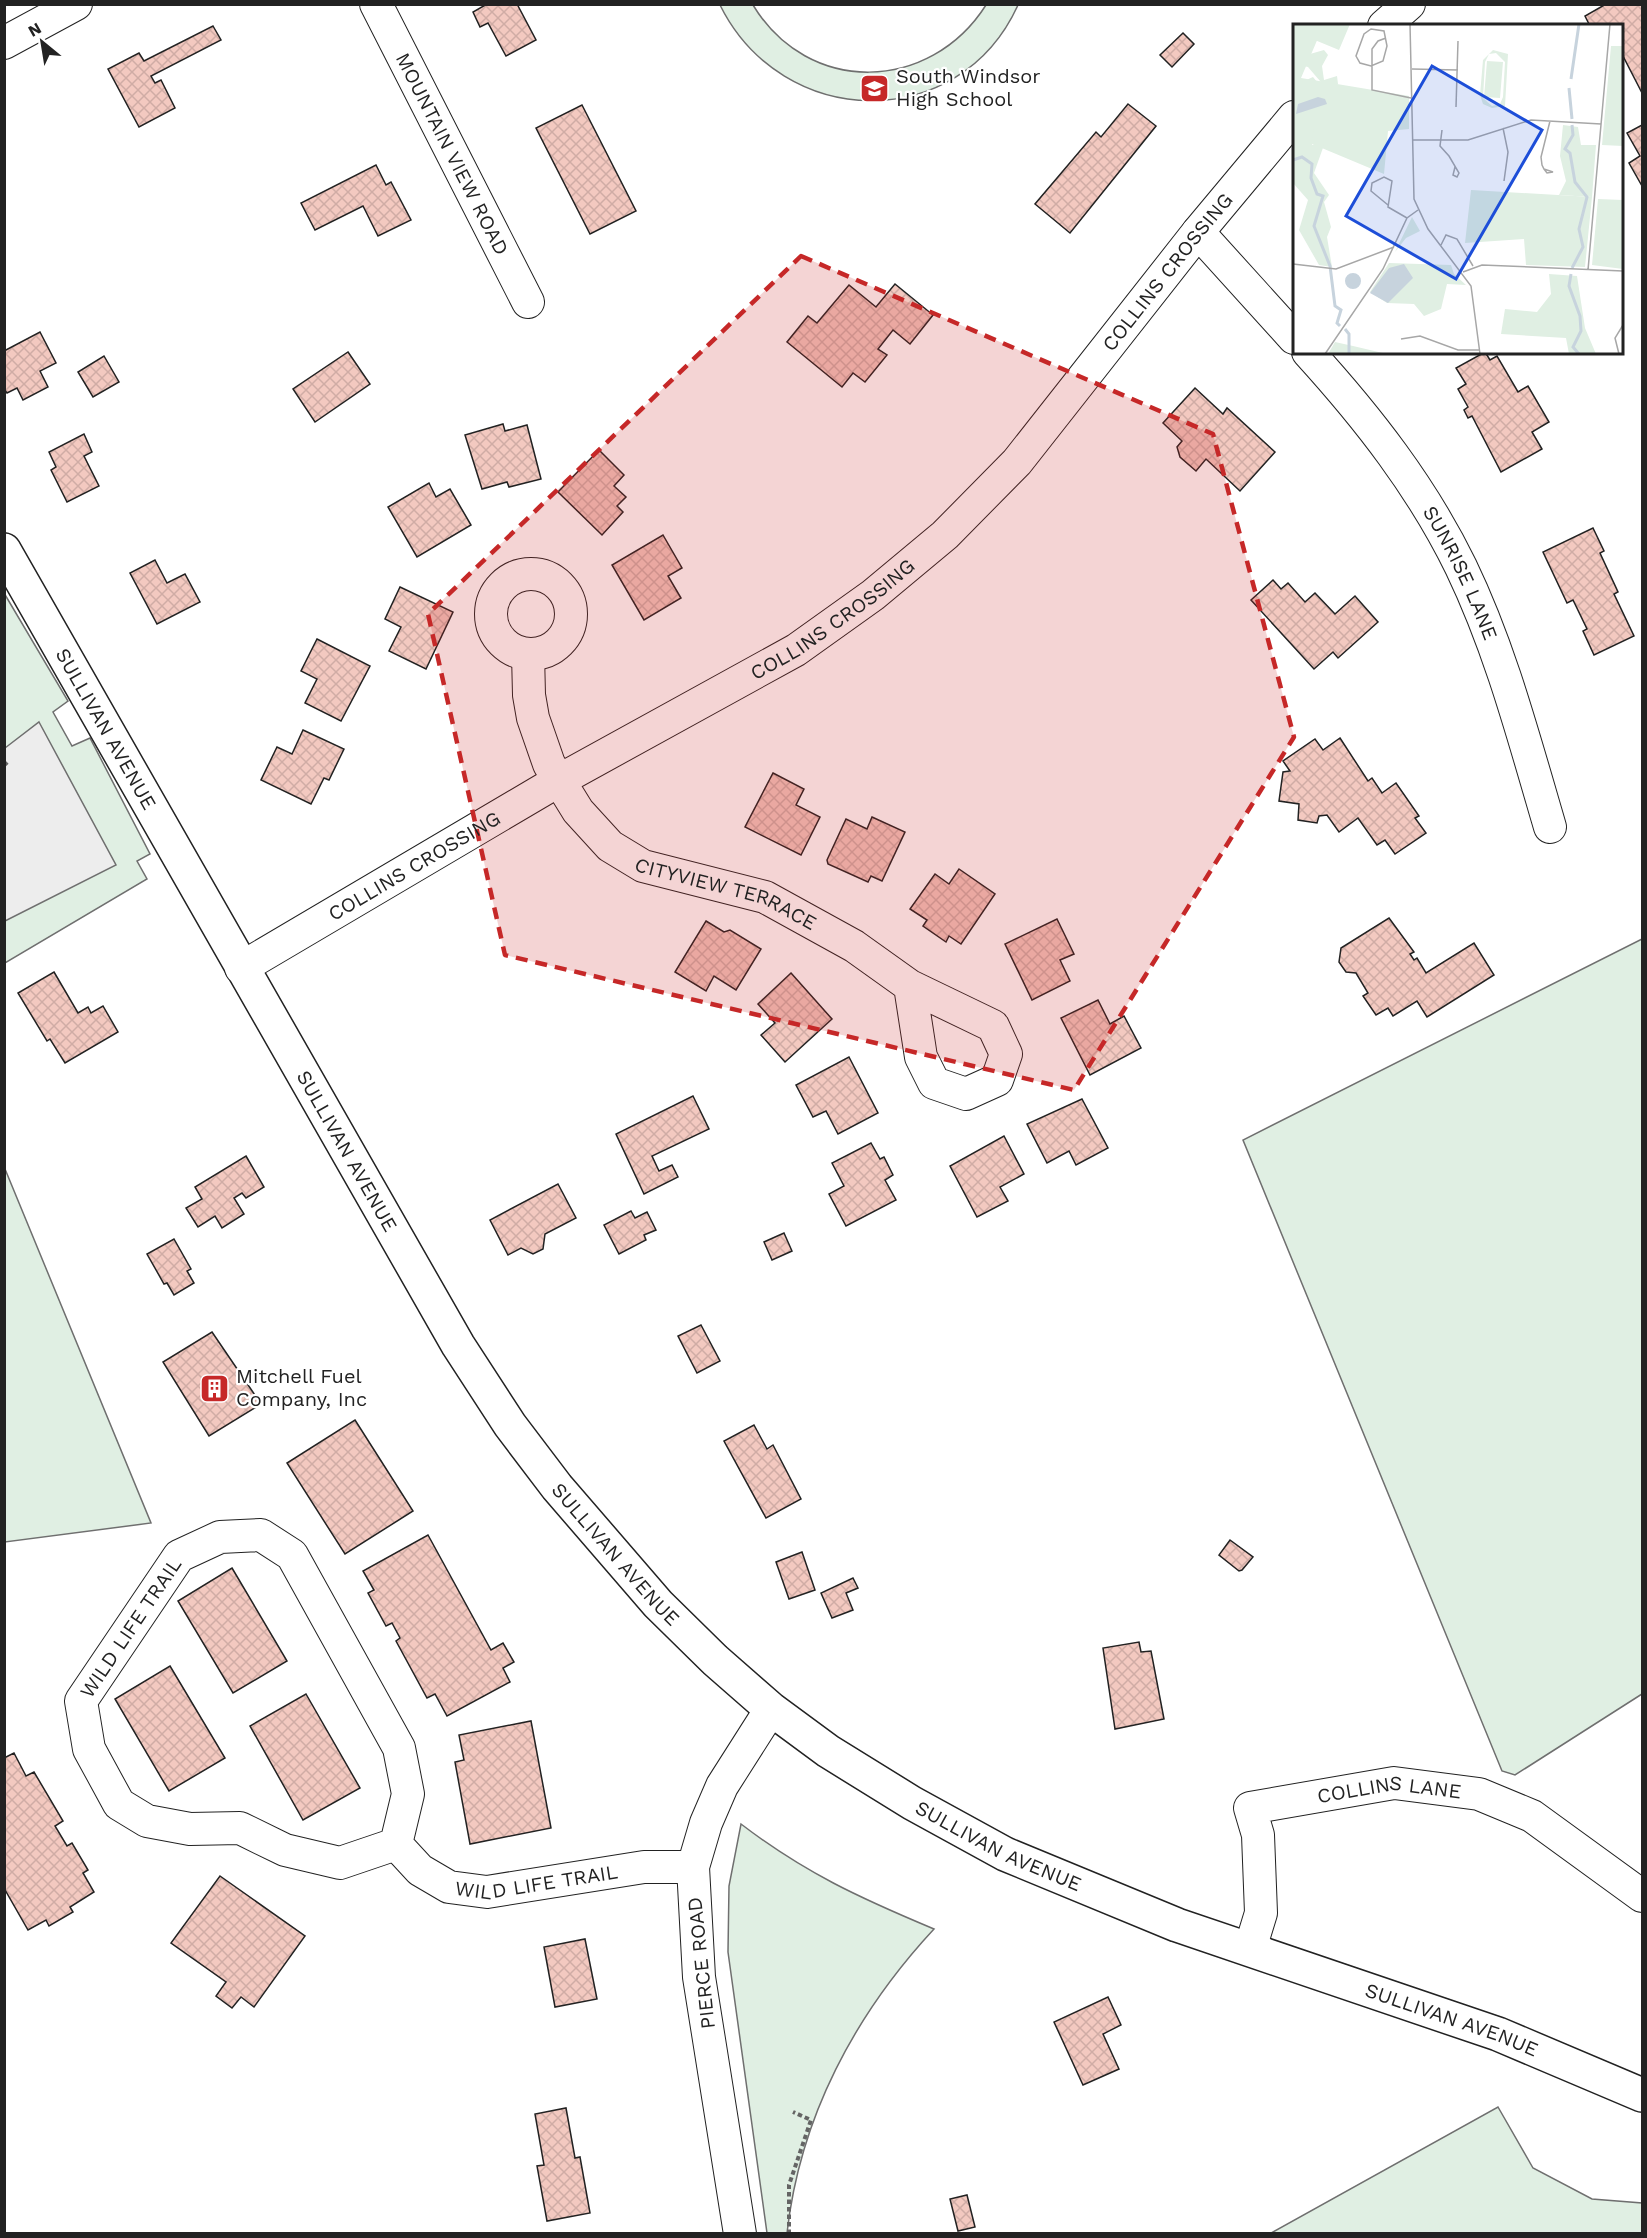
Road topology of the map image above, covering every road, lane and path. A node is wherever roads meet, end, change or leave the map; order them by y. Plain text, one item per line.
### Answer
1 (76, 4) edge
2 (376, 4) edge
3 (1409, 4) edge
4 (1386, 24) edge
5 (4, 44) edge
6 (1293, 118) edge
7 (1198, 232) junction
8 (528, 302) dead end
9 (1293, 337) edge
10 (1310, 354) edge
11 (4, 550) edge
12 (528, 654) dead end
13 (4, 762) edge
14 (9, 767) dead end
15 (558, 781) junction
16 (1550, 827) dead end
17 (241, 968) junction
18 (910, 986) dead end
19 (771, 1709) junction
20 (396, 1844) junction
21 (693, 1867) junction
22 (1642, 1896) edge
23 (1250, 1949) junction
24 (1642, 2095) edge
25 (793, 2112) dead end
26 (740, 2234) edge
27 (789, 2234) edge

1 - 5 street
2 - 8 street, MOUNTAIN VIEW ROAD
3 - 4 street
6 - 7 street, COLLINS CROSSING
7 - 9 street
7 - 15 street, COLLINS CROSSING
10 - 16 street, SUNRISE LANE
11 - 17 main road, SULLIVAN AVENUE
12 - 15 street, CITYVIEW TERRACE
13 - 14 path
15 - 17 street, COLLINS CROSSING
15 - 18 street, CITYVIEW TERRACE
17 - 19 main road, SULLIVAN AVENUE
19 - 21 street, PIERCE ROAD
19 - 23 main road, SULLIVAN AVENUE
20 - 20 street, WILD LIFE TRAIL
20 - 21 street, WILD LIFE TRAIL
21 - 26 street, PIERCE ROAD
22 - 23 street, COLLINS LANE
23 - 24 main road, SULLIVAN AVENUE
25 - 27 path

